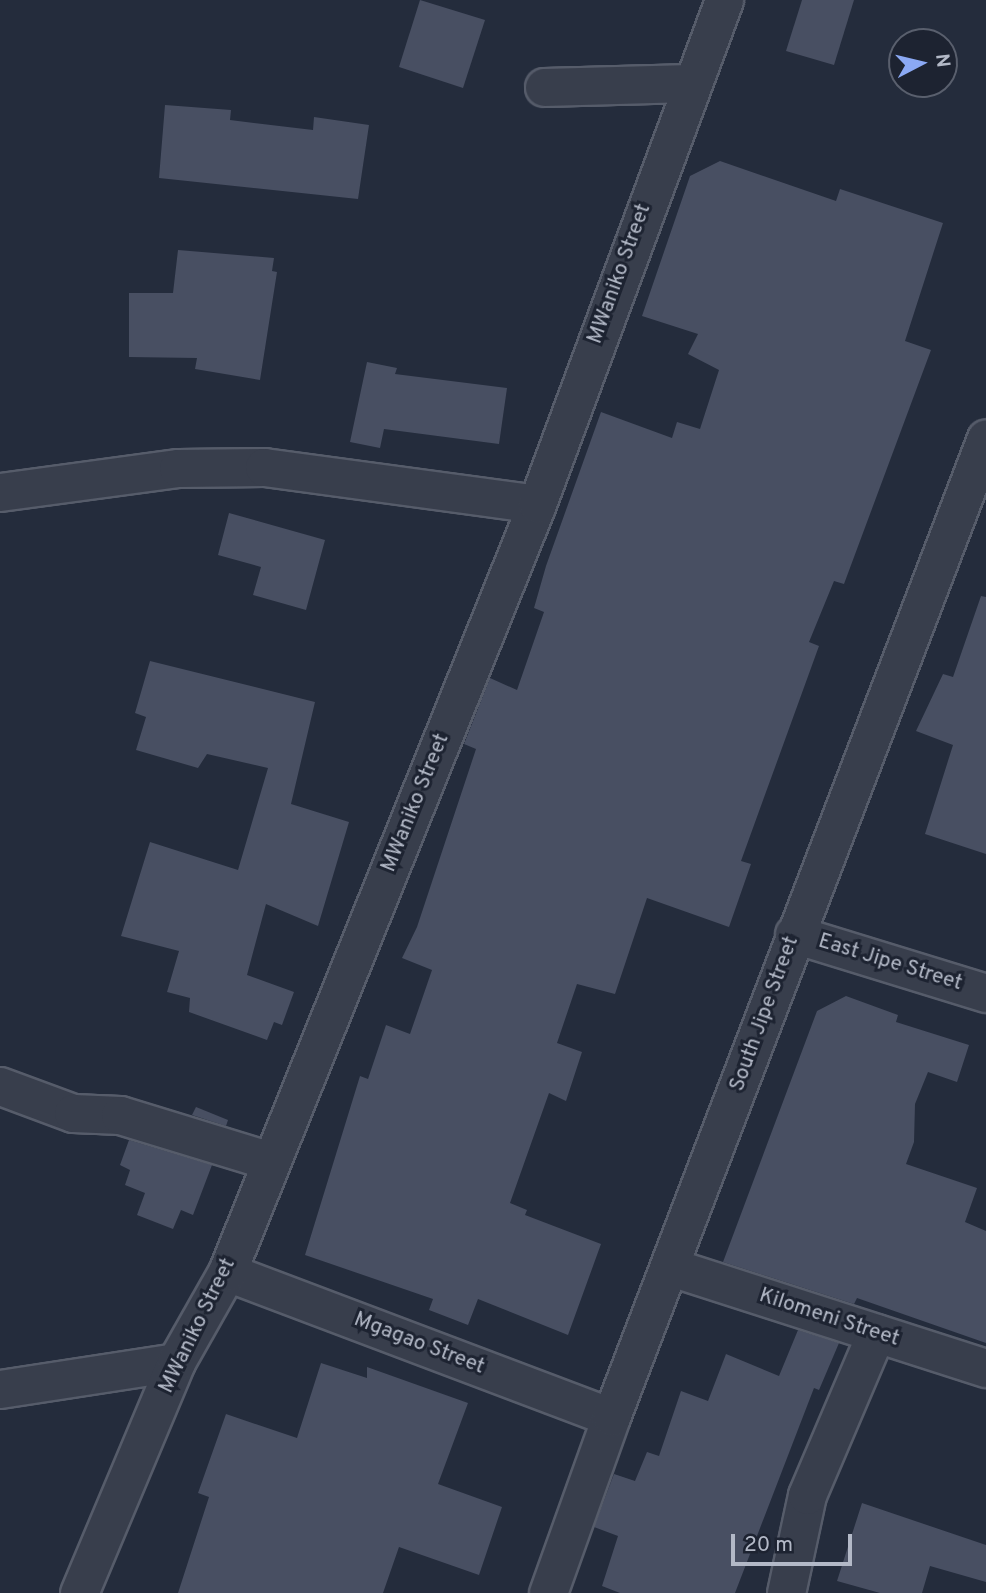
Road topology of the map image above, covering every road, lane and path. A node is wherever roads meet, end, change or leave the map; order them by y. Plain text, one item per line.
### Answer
1 (724, 0) edge
2 (689, 83) junction
3 (544, 87) dead end
4 (986, 438) edge
5 (0, 492) edge
6 (537, 504) junction
7 (794, 934) junction
8 (986, 993) edge
9 (0, 1086) edge
10 (271, 1161) junction
11 (671, 1267) junction
12 (227, 1272) junction
13 (876, 1333) junction
14 (176, 1362) junction
15 (986, 1368) edge
16 (0, 1389) edge
17 (611, 1417) junction
18 (79, 1593) edge
19 (548, 1593) edge
20 (786, 1593) edge

1 - 2 street, MWaniko Street
2 - 3 street
2 - 6 street, MWaniko Street
4 - 7 street, South Jipe Street
5 - 6 street
6 - 10 street, MWaniko Street
7 - 8 street, East Jipe Street
7 - 11 street, South Jipe Street
9 - 10 street
10 - 12 street, MWaniko Street
11 - 13 street, Kilomeni Street
11 - 17 street, South Jipe Street
12 - 14 street, MWaniko Street
12 - 17 street, Mgagao Street
13 - 15 street, Kilomeni Street
13 - 20 street
14 - 16 street
14 - 18 street, MWaniko Street
17 - 19 street, South Jipe Street

